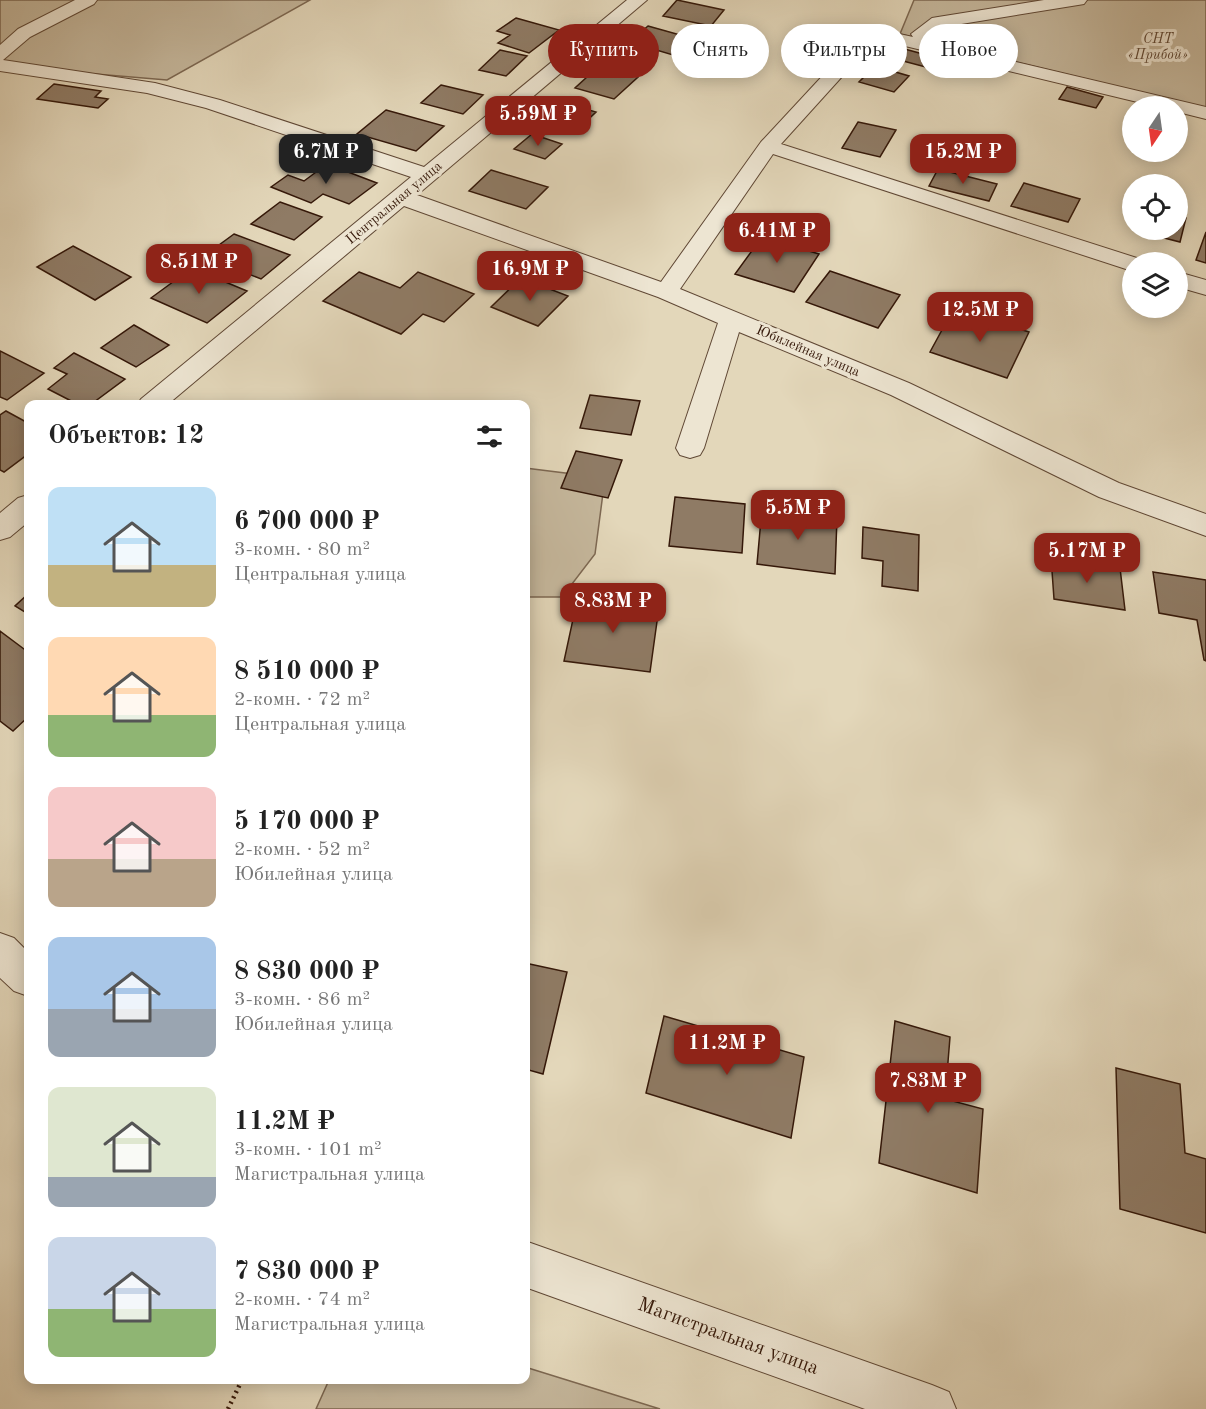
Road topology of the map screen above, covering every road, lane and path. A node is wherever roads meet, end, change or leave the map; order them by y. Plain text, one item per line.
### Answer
1 (88, 0) edge
2 (638, 0) edge
3 (1078, 0) edge
4 (935, 24) edge
5 (919, 45) edge
6 (0, 55) edge
7 (0, 65) edge
8 (1018, 69) edge
9 (1206, 113) edge
10 (768, 146) junction
11 (427, 175) junction
12 (401, 197) junction
13 (1122, 261) edge
14 (1188, 282) edge
15 (1206, 288) edge
16 (666, 292) junction
17 (731, 319) junction
18 (156, 400) edge
19 (690, 448) dead end
20 (24, 509) edge
21 (1206, 525) edge
22 (0, 529) edge
23 (0, 952) edge
24 (24, 973) edge
25 (530, 1266) edge
26 (240, 1384) edge
27 (228, 1409) edge
28 (932, 1409) edge

1 - 6 street
2 - 11 street, Центральная улица
3 - 4 street
5 - 10 street
7 - 11 street
8 - 9 street
10 - 13 street
10 - 16 street
11 - 12 street, Центральная улица
12 - 16 street, Юбилейная улица
12 - 18 street, Центральная улица
14 - 15 street
16 - 17 street, Юбилейная улица
17 - 19 street
17 - 21 street, Юбилейная улица
20 - 22 street
23 - 24 street
25 - 28 street, Магистральная улица
26 - 27 path

